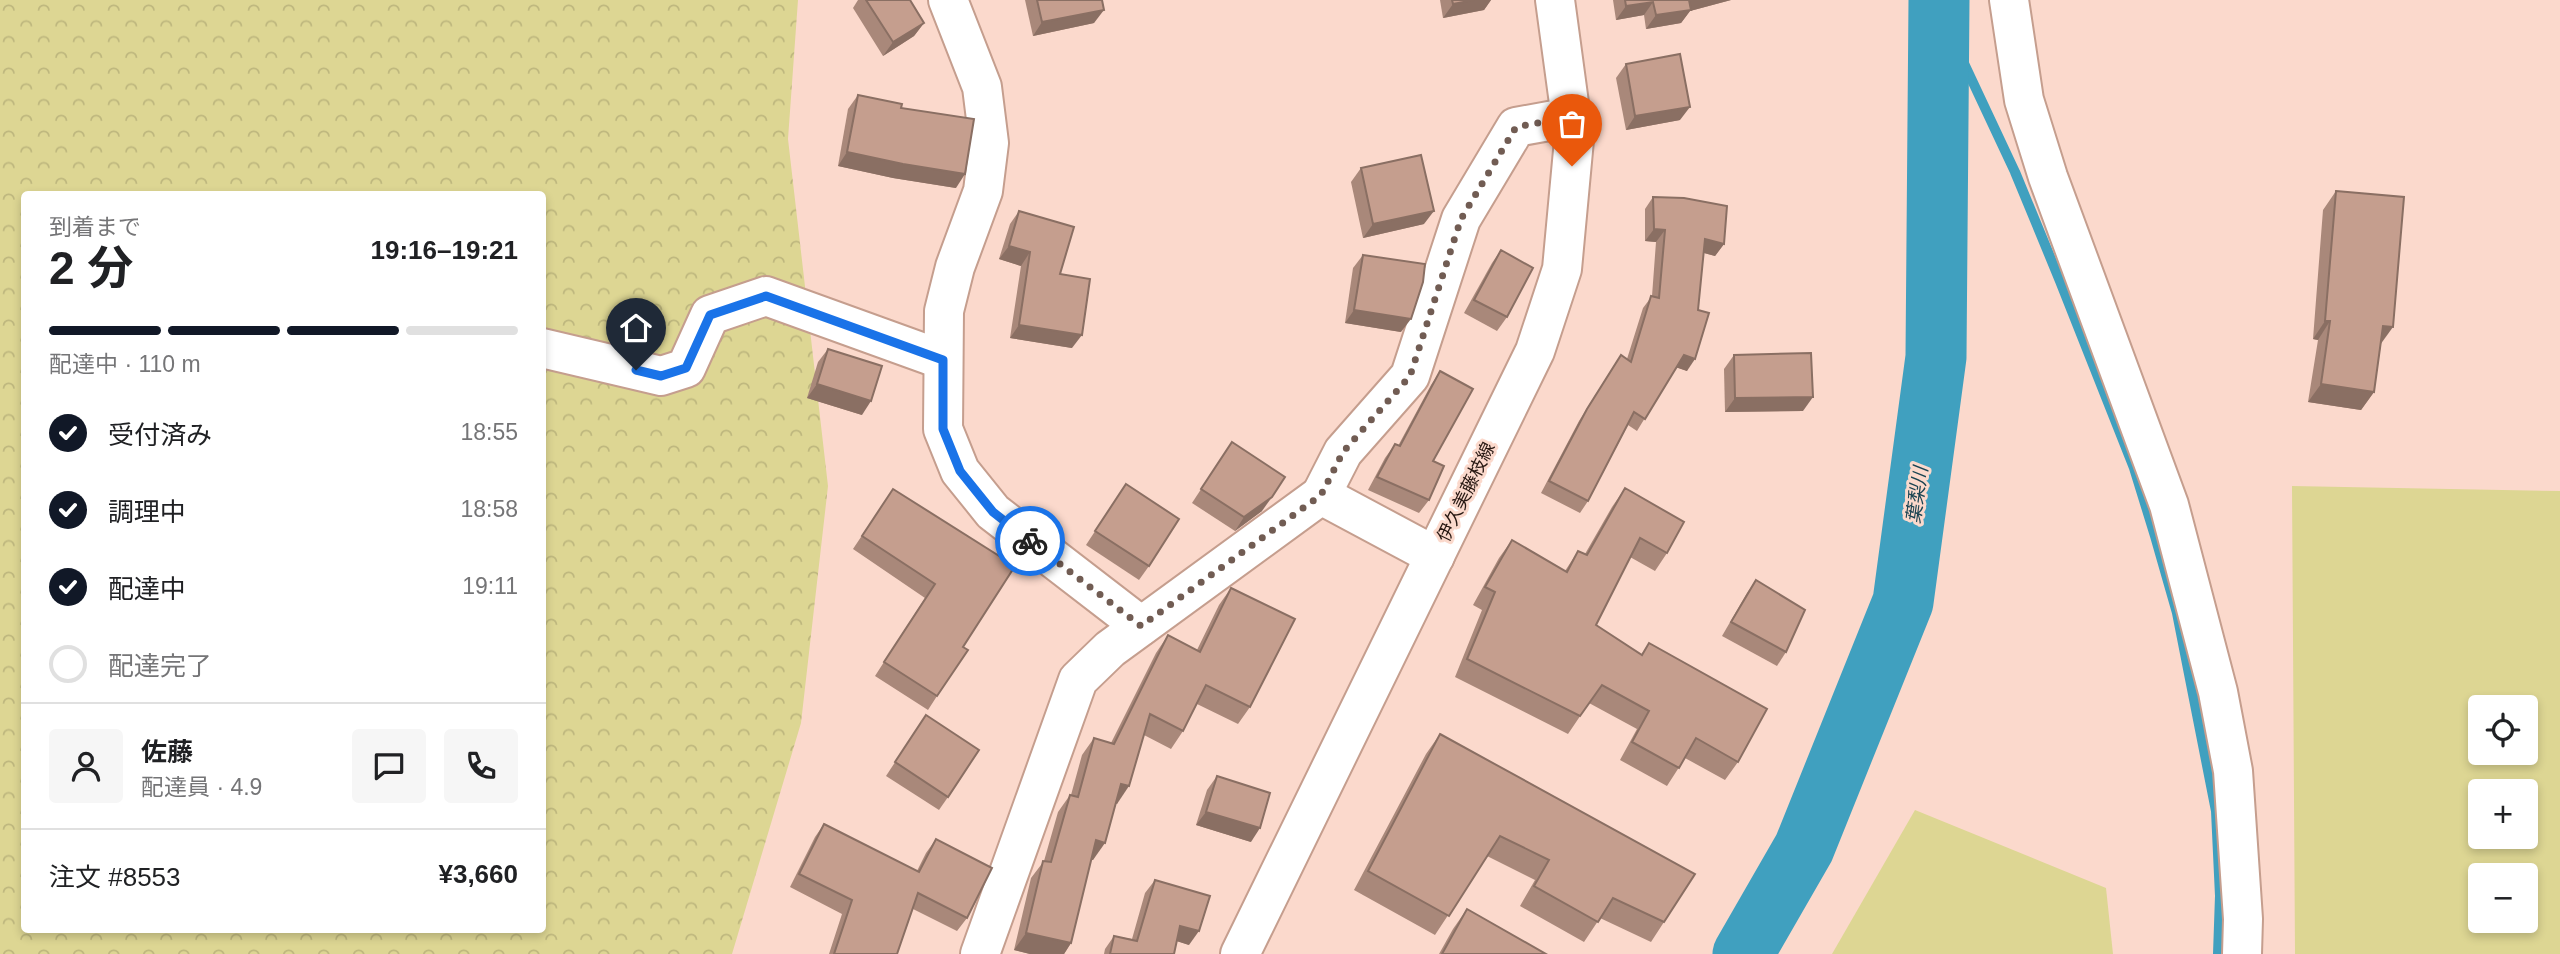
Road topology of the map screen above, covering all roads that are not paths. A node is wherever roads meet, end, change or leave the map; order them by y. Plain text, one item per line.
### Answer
1 (948, 0) edge
2 (1555, 0) edge
3 (2009, 0) edge
4 (1571, 117) junction
5 (546, 349) edge
6 (943, 360) junction
7 (1321, 495) junction
8 (1434, 556) junction
9 (1141, 626) junction
10 (981, 954) edge
11 (1240, 954) edge
12 (2242, 954) edge

1 - 6 street
2 - 4 street, 伊久美藤枝線
3 - 12 street
4 - 7 street
4 - 8 street, 伊久美藤枝線
5 - 6 street
6 - 9 street
7 - 8 street
7 - 9 street
8 - 11 street, 伊久美藤枝線
9 - 10 street

